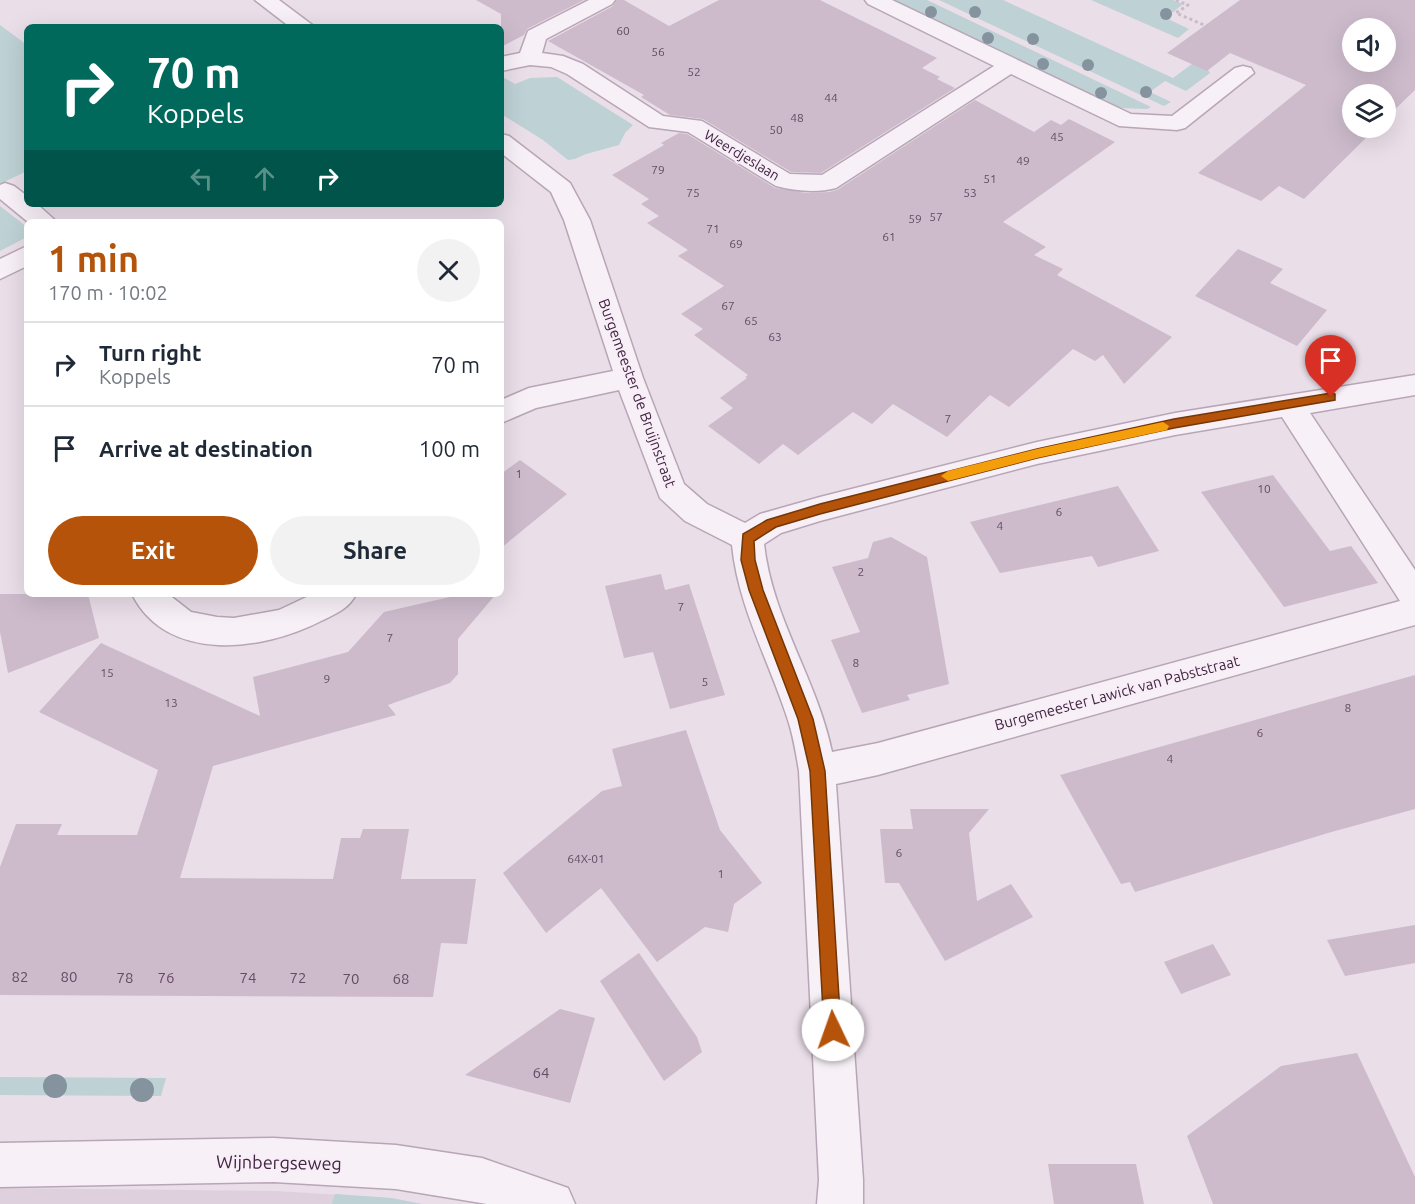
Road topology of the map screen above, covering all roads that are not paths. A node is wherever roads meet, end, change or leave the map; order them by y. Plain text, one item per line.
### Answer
1 (265, 0) edge
2 (605, 0) edge
3 (875, 0) edge
4 (300, 24) edge
5 (530, 58) junction
6 (504, 63) edge
7 (1010, 64) junction
8 (1243, 73) dead end
9 (504, 143) edge
10 (5, 191) dead end
11 (24, 206) edge
12 (25, 207) edge
13 (40, 219) edge
14 (24, 257) edge
15 (0, 270) edge
16 (629, 378) junction
17 (1415, 385) edge
18 (1289, 404) junction
19 (504, 411) edge
20 (747, 538) junction
21 (151, 597) edge
22 (335, 597) edge
23 (1415, 597) edge
24 (1415, 611) edge
25 (817, 771) junction
26 (0, 1165) edge
27 (552, 1204) edge
28 (840, 1204) edge

1 - 4 street
2 - 5 street
3 - 7 street
5 - 6 street, Weerdjeslaan
5 - 7 street, Weerdjeslaan
7 - 8 street
9 - 16 street, Burgemeester de Bruijnstraat
10 - 11 street
12 - 13 street
14 - 15 street
16 - 19 street
16 - 20 street, Burgemeester de Bruijnstraat
17 - 18 street
18 - 20 street
18 - 23 street
20 - 25 street
21 - 22 street
24 - 25 street, Burgemeester Lawick van Pabststraat
25 - 28 street
26 - 27 street, Wijnbergseweg

